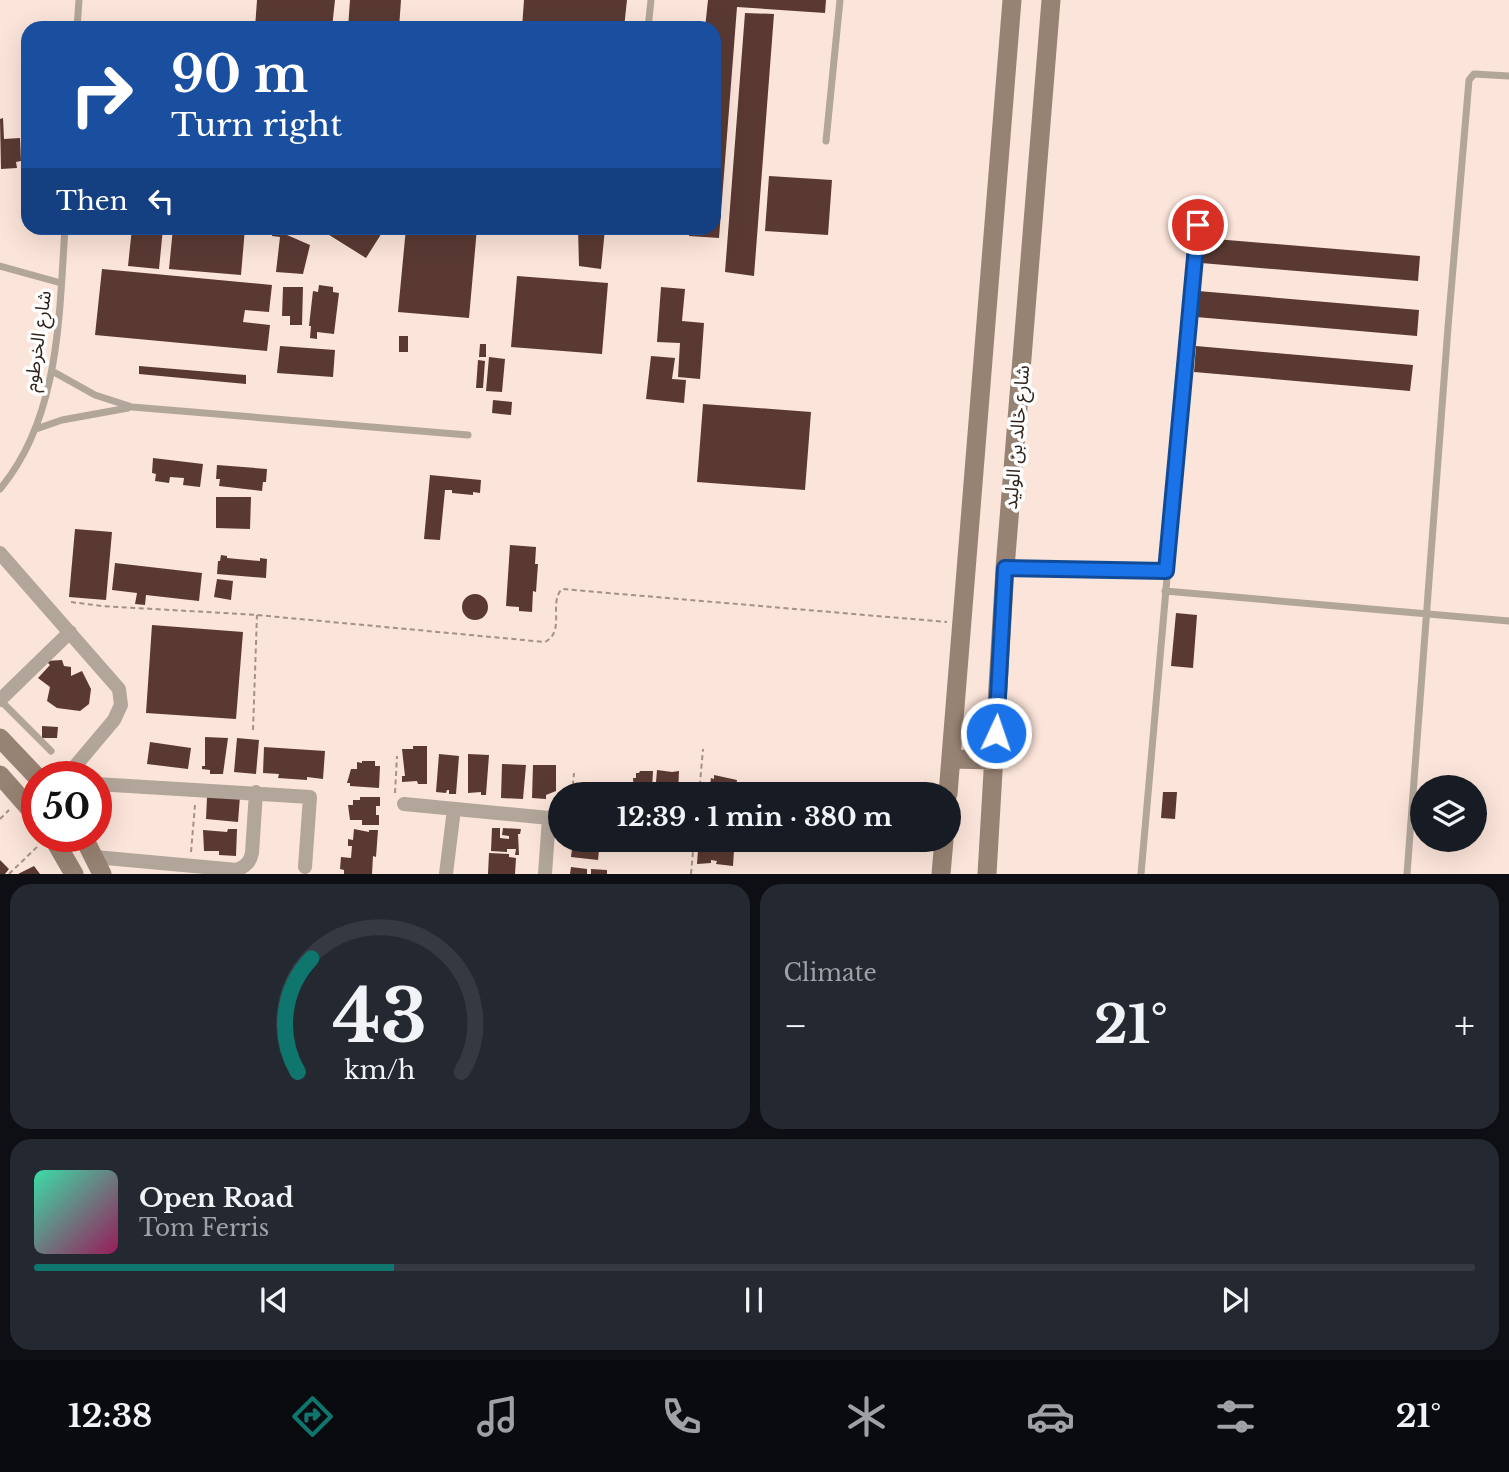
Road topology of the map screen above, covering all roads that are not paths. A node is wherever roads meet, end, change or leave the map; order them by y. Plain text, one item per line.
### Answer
1 (79, 0) edge
2 (651, 0) edge
3 (840, 0) edge
4 (1012, 0) edge
5 (1051, 0) edge
6 (78, 21) edge
7 (649, 21) edge
8 (1509, 76) edge
9 (826, 141) dead end
10 (1198, 225) dead end
11 (64, 235) edge
12 (0, 266) edge
13 (61, 283) junction
14 (51, 371) junction
15 (132, 407) junction
16 (36, 429) junction
17 (468, 435) dead end
18 (0, 489) edge
19 (0, 553) edge
20 (1005, 568) junction
21 (1166, 571) junction
22 (1165, 591) junction
23 (1426, 615) junction
24 (1509, 621) edge
25 (70, 632) junction
26 (0, 700) edge
27 (0, 738) edge
28 (51, 751) dead end
29 (952, 759) junction
30 (994, 760) junction
31 (22, 761) edge
32 (79, 761) edge
33 (5, 780) edge
34 (949, 782) edge
35 (112, 785) edge
36 (256, 792) junction
37 (21, 798) edge
38 (404, 804) road end
39 (454, 809) junction
40 (548, 817) edge
41 (55, 852) edge
42 (549, 852) edge
43 (943, 852) edge
44 (98, 865) edge
45 (305, 867) dead end
46 (74, 873) edge
47 (446, 873) edge
48 (545, 873) edge
49 (941, 873) edge
50 (987, 873) edge
51 (1141, 873) edge
52 (1407, 873) edge

1 - 6 lane
2 - 7 lane
3 - 9 lane
4 - 29 main road, شارع خالد بن الوليد
5 - 20 main road, شارع خالد بن الوليد
8 - 23 lane
10 - 21 lane
11 - 13 lane, شارع الخرطوم
12 - 13 lane
13 - 14 lane, شارع الخرطوم
14 - 15 lane
14 - 16 lane, شارع الخرطوم
15 - 16 lane
15 - 17 lane
16 - 18 lane, شارع الخرطوم
19 - 25 street
20 - 21 lane
20 - 30 main road, شارع خالد بن الوليد
21 - 22 lane
22 - 23 lane
22 - 51 lane
23 - 24 lane
23 - 52 lane
25 - 26 street
25 - 32 street
26 - 28 lane
27 - 31 main road
29 - 30 main road
29 - 34 main road, شارع خالد بن الوليد
30 - 50 main road, شارع خالد بن الوليد
33 - 37 main road
35 - 36 street
36 - 44 street
36 - 45 street
38 - 39 street
39 - 40 street
39 - 47 street
41 - 46 main road
42 - 48 street
43 - 49 main road

